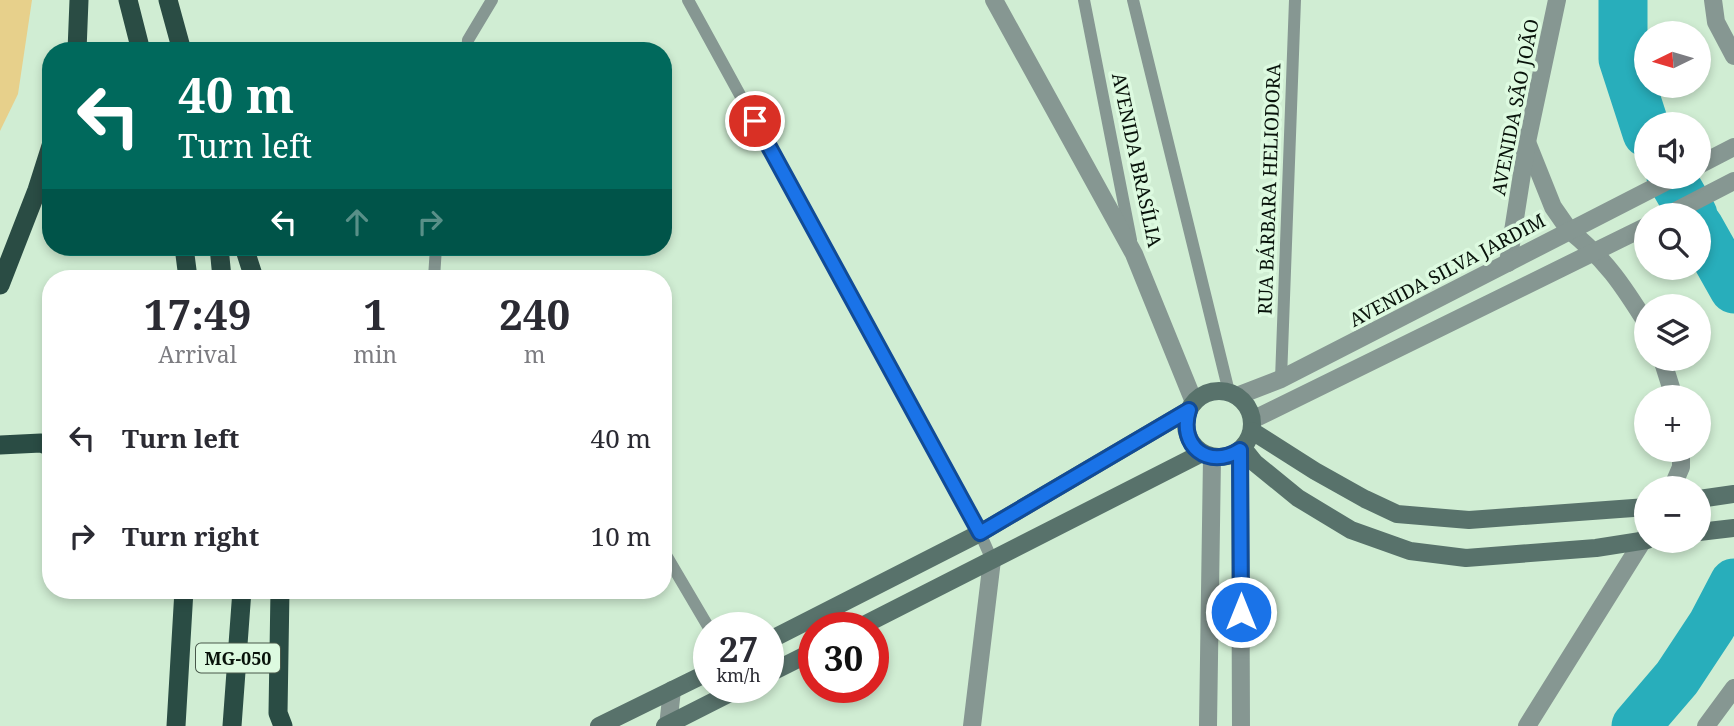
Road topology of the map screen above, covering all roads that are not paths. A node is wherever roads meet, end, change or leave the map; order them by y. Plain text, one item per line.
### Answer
1 (79, 0) edge
2 (128, 0) edge
3 (168, 0) edge
4 (492, 0) edge
5 (688, 0) edge
6 (994, 0) edge
7 (1084, 0) edge
8 (1133, 0) edge
9 (1295, 0) edge
10 (1557, 0) edge
11 (1713, 0) edge
12 (77, 42) edge
13 (139, 42) edge
14 (180, 42) edge
15 (468, 42) edge
16 (1734, 56) edge
17 (1527, 142) junction
18 (1734, 147) edge
19 (1711, 159) edge
20 (42, 174) edge
21 (1734, 181) edge
22 (1651, 189) edge
23 (1691, 203) edge
24 (1569, 230) junction
25 (1634, 233) edge
26 (1603, 249) junction
27 (1134, 254) junction
28 (1508, 263) junction
29 (0, 285) edge
30 (1634, 303) edge
31 (1281, 379) junction
32 (1233, 394) junction
33 (1191, 406) junction
34 (1247, 437) junction
35 (42, 443) edge
36 (0, 445) edge
37 (1207, 456) junction
38 (1734, 494) edge
39 (1711, 497) edge
40 (1634, 508) edge
41 (1734, 528) edge
42 (1711, 531) edge
43 (980, 533) junction
44 (1634, 540) edge
45 (1636, 553) edge
46 (992, 560) junction
47 (672, 565) edge
48 (171, 599) edge
49 (183, 599) edge
50 (241, 599) edge
51 (280, 599) edge
52 (700, 612) edge
53 (889, 612) edge
54 (784, 633) edge
55 (693, 680) edge
56 (1734, 688) edge
57 (672, 690) junction
58 (1208, 692) junction
59 (1241, 692) junction
60 (710, 703) edge
61 (667, 725) edge
62 (175, 726) edge
63 (232, 726) edge
64 (284, 726) edge
65 (599, 726) edge
66 (972, 726) edge
67 (1208, 726) edge
68 (1241, 726) edge
69 (1527, 726) edge
70 (1706, 726) edge

1 - 12 highway
2 - 13 highway
3 - 14 highway
4 - 15 lane
5 - 43 lane
6 - 27 street
7 - 27 lane, AVENIDA BRASÍLIA
8 - 32 lane, AVENIDA BRASÍLIA
9 - 31 lane, RUA BÁRBARA HELIODORA
10 - 17 street, AVENIDA SÃO JOÃO
11 - 16 street
17 - 24 street
17 - 28 street, AVENIDA SÃO JOÃO
18 - 19 street
20 - 29 highway
21 - 23 street
22 - 24 street, AVENIDA SILVA JARDIM
24 - 26 street
24 - 28 street, AVENIDA SILVA JARDIM
25 - 26 street
26 - 30 street
26 - 34 street
27 - 33 street, AVENIDA BRASÍLIA
28 - 31 street, AVENIDA SILVA JARDIM
31 - 32 street, AVENIDA SILVA JARDIM
32 - 33 main road
32 - 34 main road
33 - 37 main road
33 - 43 main road
34 - 37 main road
34 - 40 main road
34 - 44 main road
34 - 59 street
35 - 36 highway
37 - 46 main road
37 - 58 street
38 - 39 main road
41 - 42 main road
43 - 46 lane
43 - 54 main road
45 - 69 street
46 - 53 main road
46 - 66 street
47 - 52 lane
48 - 62 highway
49 - 62 highway, MG-050
50 - 63 highway, MG-050
51 - 64 highway
55 - 57 main road
56 - 70 street
57 - 61 street
57 - 65 main road
58 - 59 street
58 - 67 street
59 - 68 street
60 - 61 main road

